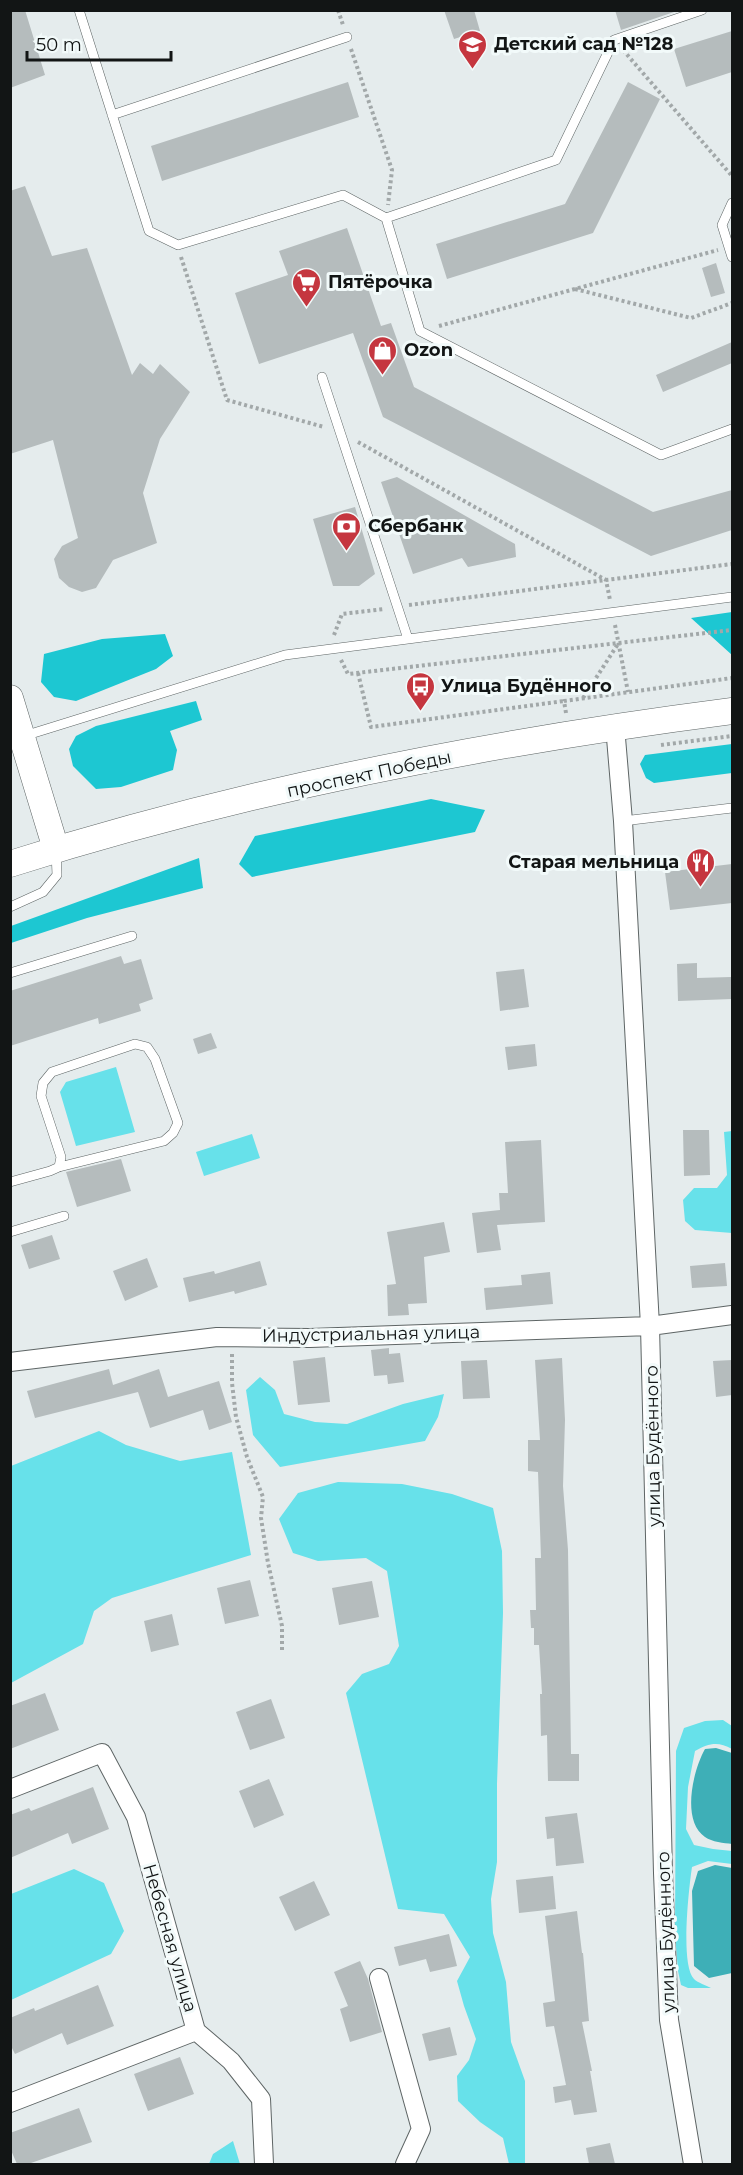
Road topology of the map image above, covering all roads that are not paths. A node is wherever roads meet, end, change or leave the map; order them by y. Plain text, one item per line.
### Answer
1 (79, 10) edge
2 (702, 10) edge
3 (690, 12) edge
4 (347, 37) road end
5 (112, 115) junction
6 (732, 203) edge
7 (386, 218) junction
8 (732, 257) edge
9 (322, 377) dead end
10 (732, 429) edge
11 (732, 597) edge
12 (408, 639) junction
13 (10, 698) edge
14 (732, 711) edge
15 (615, 726) junction
16 (24, 736) junction
17 (732, 808) edge
18 (623, 820) junction
19 (56, 849) junction
20 (10, 864) edge
21 (10, 907) edge
22 (132, 936) dead end
23 (10, 973) edge
24 (59, 1167) junction
25 (10, 1182) edge
26 (64, 1216) dead end
27 (10, 1232) edge
28 (732, 1315) edge
29 (650, 1326) junction
30 (10, 1362) edge
31 (10, 1789) edge
32 (379, 1978) dead end
33 (196, 2031) junction
34 (10, 2103) edge
35 (264, 2164) edge
36 (405, 2164) edge
37 (693, 2164) edge

1 - 5 lane
2 - 3 lane
3 - 7 lane
4 - 5 lane
5 - 7 lane
6 - 8 lane
7 - 10 lane
9 - 12 lane
11 - 12 lane
12 - 16 lane
13 - 16 main road
14 - 15 main road, проспект Победы
15 - 18 street, улица Будённого
15 - 19 main road, проспект Победы
16 - 19 main road
17 - 18 lane
18 - 29 street, улица Будённого
19 - 20 main road, проспект Победы
19 - 21 lane
22 - 23 lane
24 - 24 lane
24 - 25 lane
26 - 27 lane
28 - 29 street, Индустриальная улица
29 - 30 street, Индустриальная улица
29 - 37 street, улица Будённого
31 - 33 street, Небесная улица
32 - 36 street
33 - 34 street, Небесная улица
33 - 35 street

